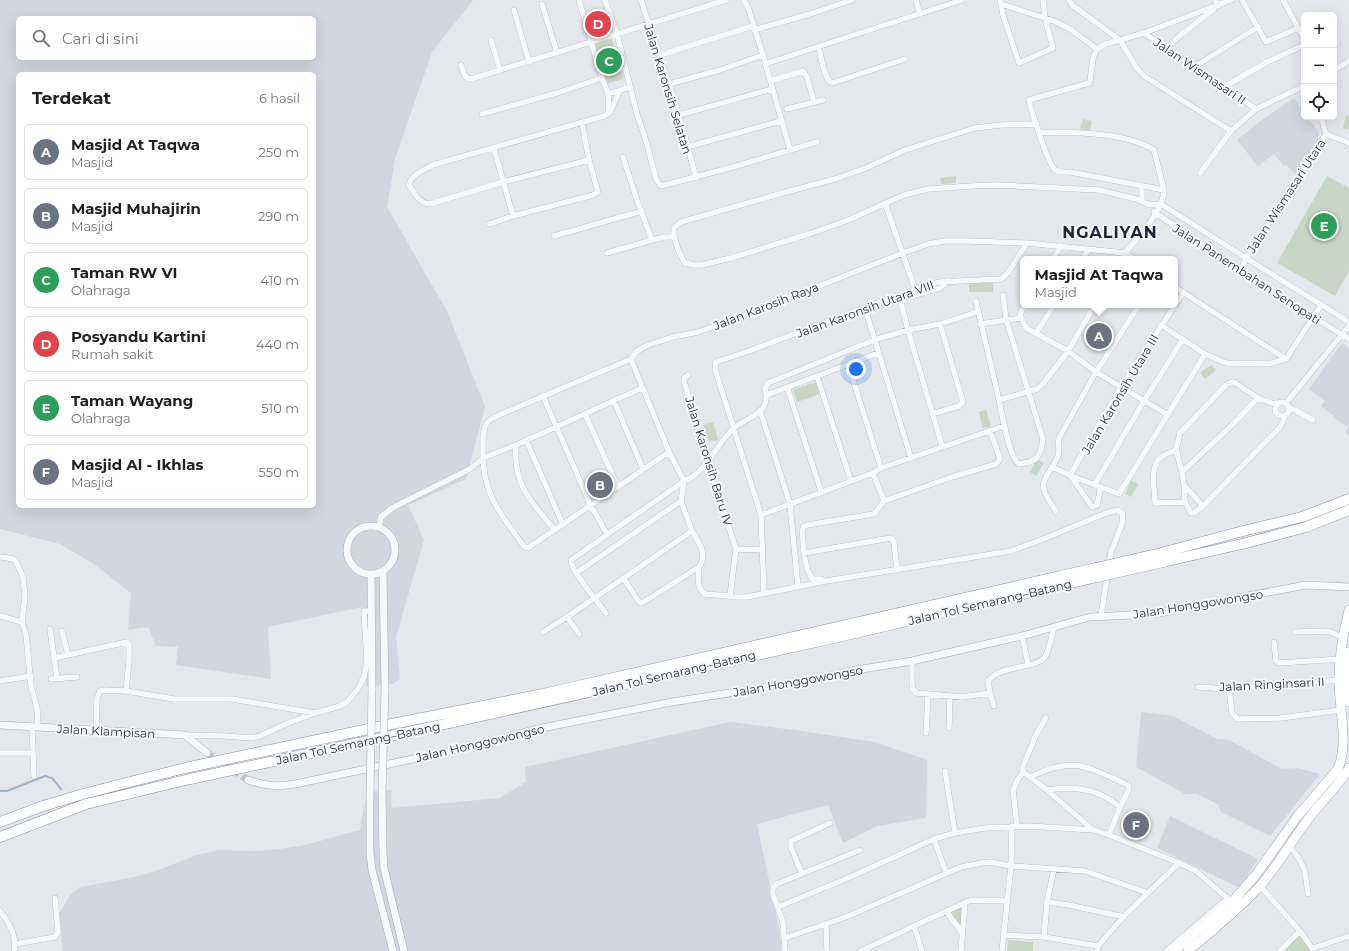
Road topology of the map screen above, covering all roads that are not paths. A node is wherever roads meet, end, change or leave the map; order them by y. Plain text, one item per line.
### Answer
1 (579, 0) edge
2 (605, 0) edge
3 (641, 0) edge
4 (726, 0) edge
5 (744, 0) edge
6 (852, 0) edge
7 (916, 0) edge
8 (962, 0) edge
9 (1043, 0) edge
10 (1069, 0) edge
11 (1231, 0) edge
12 (1242, 0) edge
13 (1283, 0) edge
14 (1001, 2) edge
15 (1217, 3) edge
16 (542, 4) dead end
17 (514, 10) dead end
18 (920, 14) junction
19 (1045, 18) junction
20 (648, 24) junction
21 (1258, 27) junction
22 (754, 28) junction
23 (1298, 28) junction
24 (1144, 33) junction
25 (1301, 33) edge
26 (617, 34) junction
27 (491, 40) dead end
28 (1120, 40) junction
29 (591, 42) junction
30 (1301, 46) edge
31 (819, 47) junction
32 (1166, 48) junction
33 (1097, 49) junction
34 (556, 54) junction
35 (660, 55) junction
36 (763, 55) junction
37 (905, 59) dead end
38 (1349, 61) edge
39 (530, 62) junction
40 (765, 64) junction
41 (461, 65) dead end
42 (1194, 68) junction
43 (1337, 68) edge
44 (500, 70) junction
45 (602, 78) junction
46 (770, 81) junction
47 (669, 84) junction
48 (630, 87) junction
49 (1224, 87) junction
50 (1301, 87) edge
51 (772, 88) junction
52 (620, 90) junction
53 (608, 94) junction
54 (823, 100) dead end
55 (814, 102) junction
56 (787, 109) dead end
57 (1256, 109) junction
58 (609, 113) junction
59 (482, 114) dead end
60 (679, 115) junction
61 (1322, 120) edge
62 (781, 121) junction
63 (582, 123) junction
64 (1037, 124) junction
65 (1231, 131) junction
66 (1039, 132) junction
67 (1326, 134) junction
68 (816, 142) dead end
69 (1349, 144) edge
70 (687, 147) junction
71 (494, 148) junction
72 (790, 150) junction
73 (623, 157) dead end
74 (589, 160) junction
75 (1200, 173) dead end
76 (696, 178) junction
77 (503, 182) junction
78 (1142, 186) junction
79 (1164, 190) junction
80 (1142, 201) junction
81 (885, 203) junction
82 (1150, 204) junction
83 (1160, 204) junction
84 (642, 212) junction
85 (1155, 213) junction
86 (513, 216) junction
87 (489, 224) dead end
88 (554, 236) dead end
89 (674, 237) junction
90 (652, 240) junction
91 (1027, 242) junction
92 (1061, 246) junction
93 (1088, 250) junction
94 (607, 253) dead end
95 (903, 253) junction
96 (1126, 253) junction
97 (1055, 256) edge
98 (1085, 256) edge
99 (1124, 256) edge
100 (1130, 256) edge
101 (1246, 258) junction
102 (1238, 269) junction
103 (948, 281) junction
104 (915, 289) junction
105 (1178, 289) edge
106 (1183, 293) junction
107 (1003, 295) dead end
108 (900, 297) junction
109 (976, 301) dead end
110 (1178, 301) edge
111 (1321, 305) junction
112 (865, 308) junction
113 (1023, 308) edge
114 (1052, 308) edge
115 (1093, 308) edge
116 (1137, 308) edge
117 (1173, 308) edge
118 (977, 312) junction
119 (1313, 317) junction
120 (1021, 318) junction
121 (1006, 319) junction
122 (1349, 322) edge
123 (940, 324) junction
124 (980, 324) junction
125 (1162, 325) junction
126 (1349, 326) edge
127 (908, 330) junction
128 (1036, 333) junction
129 (1342, 335) junction
130 (1184, 339) junction
131 (1349, 339) edge
132 (874, 340) junction
133 (1068, 351) junction
134 (878, 352) junction
135 (1205, 354) junction
136 (631, 359) junction
137 (1286, 359) junction
138 (848, 364) junction
139 (1096, 372) junction
140 (688, 375) dead end
141 (817, 376) junction
142 (787, 387) junction
143 (1121, 387) junction
144 (642, 388) junction
145 (1029, 391) junction
146 (767, 395) junction
147 (542, 396) junction
148 (1258, 398) junction
149 (999, 400) junction
150 (614, 401) junction
151 (1144, 402) junction
152 (1276, 405) junction
153 (1288, 405) junction
154 (760, 410) junction
155 (585, 414) junction
156 (932, 414) junction
157 (1286, 414) junction
158 (1168, 415) junction
159 (1313, 420) dead end
160 (1004, 426) junction
161 (556, 427) junction
162 (734, 428) junction
163 (990, 430) junction
164 (526, 440) junction
165 (516, 445) junction
166 (942, 446) junction
167 (1176, 450) junction
168 (669, 452) junction
169 (483, 458) junction
170 (911, 458) junction
171 (707, 462) junction
172 (1052, 467) junction
173 (880, 468) junction
174 (643, 469) junction
175 (873, 472) junction
176 (1182, 472) junction
177 (1070, 475) junction
178 (684, 481) junction
179 (851, 481) junction
180 (1095, 484) junction
181 (1184, 485) junction
182 (618, 487) junction
183 (1102, 488) junction
184 (821, 492) junction
185 (1349, 499) edge
186 (681, 501) junction
187 (884, 501) junction
188 (1186, 502) junction
189 (790, 504) junction
190 (591, 506) junction
191 (1203, 506) junction
192 (1349, 510) edge
193 (1056, 511) dead end
194 (760, 515) junction
195 (563, 525) junction
196 (379, 527) junction
197 (555, 530) junction
198 (692, 531) junction
199 (607, 534) junction
200 (736, 549) junction
201 (762, 550) junction
202 (804, 553) junction
203 (0, 557) edge
204 (1162, 558) junction
205 (699, 567) junction
206 (896, 569) junction
207 (383, 572) junction
208 (576, 573) junction
209 (1096, 573) junction
210 (371, 575) junction
211 (624, 579) junction
212 (798, 587) junction
213 (1349, 587) edge
214 (764, 592) junction
215 (730, 596) junction
216 (595, 598) junction
217 (1349, 610) edge
218 (372, 611) junction
219 (606, 613) dead end
220 (0, 616) edge
221 (1101, 616) junction
222 (567, 617) junction
223 (22, 622) junction
224 (1054, 627) junction
225 (50, 629) dead end
226 (62, 631) dead end
227 (543, 632) dead end
228 (1295, 632) dead end
229 (579, 634) dead end
230 (1022, 636) junction
231 (1342, 637) junction
232 (1274, 642) dead end
233 (68, 654) junction
234 (1345, 656) edge
235 (54, 658) junction
236 (912, 661) junction
237 (1028, 664) junction
238 (30, 676) junction
239 (77, 677) dead end
240 (0, 681) edge
241 (1345, 684) edge
242 (1198, 687) dead end
243 (1229, 689) junction
244 (126, 691) junction
245 (990, 693) junction
246 (928, 694) junction
247 (950, 696) junction
248 (1349, 702) edge
249 (994, 706) dead end
250 (1341, 710) junction
251 (315, 713) junction
252 (1046, 718) dead end
253 (0, 725) edge
254 (35, 727) junction
255 (949, 728) dead end
256 (96, 731) junction
257 (926, 733) dead end
258 (185, 735) junction
259 (1347, 740) edge
260 (1, 753) dead end
261 (33, 753) junction
262 (206, 753) tunnel mouth
263 (1349, 768) edge
264 (945, 771) dead end
265 (1023, 772) junction
266 (34, 776) dead end
267 (1030, 776) junction
268 (248, 780) tunnel mouth
269 (1047, 790) junction
270 (1117, 805) dead end
271 (0, 822) edge
272 (830, 823) dead end
273 (1014, 826) junction
274 (1094, 830) junction
275 (955, 833) junction
276 (1110, 835) junction
277 (0, 837) edge
278 (934, 839) junction
279 (1289, 846) junction
280 (860, 850) dead end
281 (1269, 858) junction
282 (1278, 862) junction
283 (1179, 863) junction
284 (1010, 866) junction
285 (1054, 869) junction
286 (946, 873) junction
287 (802, 874) junction
288 (1260, 886) junction
289 (1148, 893) junction
290 (1308, 894) dead end
291 (55, 898) dead end
292 (1007, 901) junction
293 (965, 902) junction
294 (1047, 902) junction
295 (1232, 903) junction
296 (778, 907) junction
297 (0, 911) edge
298 (946, 911) junction
299 (1124, 917) junction
300 (826, 926) junction
301 (914, 926) junction
302 (1300, 931) junction
303 (963, 934) junction
304 (1003, 935) junction
305 (1349, 936) edge
306 (1044, 937) junction
307 (785, 938) junction
308 (15, 944) junction
309 (1097, 949) edge
310 (1313, 949) edge
311 (14, 951) edge
312 (393, 951) edge
313 (404, 951) edge
314 (785, 951) edge
315 (827, 951) edge
316 (861, 951) edge
317 (922, 951) edge
318 (961, 951) edge
319 (1002, 951) edge
320 (1166, 951) edge
321 (1174, 951) edge
322 (1188, 951) edge
323 (1280, 951) edge

1 - 29 street
2 - 26 street
3 - 20 street, Jalan Karonsih Selatan
4 - 20 street
5 - 22 street
6 - 22 street
7 - 18 street
8 - 18 street
9 - 19 street
10 - 28 street
11 - 15 street
12 - 21 street
13 - 23 street
14 - 19 street
14 - 19 street
15 - 24 street
15 - 32 street
16 - 34 street
17 - 39 street
18 - 31 street
19 - 33 street
20 - 26 street
20 - 35 street, Jalan Karonsih Selatan
21 - 23 street
21 - 42 street
22 - 35 street
22 - 36 street
23 - 25 street
24 - 28 street
24 - 32 street, Jalan Wismasari II
26 - 29 street
26 - 48 street
27 - 44 street
28 - 33 street
28 - 65 street
29 - 34 street
29 - 45 street
30 - 49 street
31 - 37 street
31 - 40 street
32 - 42 street, Jalan Wismasari II
33 - 64 street
34 - 39 street
35 - 47 street, Jalan Karonsih Selatan
36 - 40 street
36 - 47 street
38 - 43 street
39 - 44 street
40 - 46 street
41 - 44 street
42 - 49 street, Jalan Wismasari II
45 - 53 street
45 - 59 street
46 - 51 street
46 - 55 street
47 - 60 street, Jalan Karonsih Selatan
48 - 52 street
48 - 76 street
49 - 57 street, Jalan Wismasari II
50 - 57 street
51 - 60 street
51 - 62 street
52 - 53 street
52 - 58 street
53 - 58 street
54 - 55 street
55 - 56 street
57 - 65 street
58 - 63 street
60 - 70 street, Jalan Karonsih Selatan
61 - 67 street, Jalan Wismasari Utara
62 - 70 street
62 - 72 street
63 - 71 street
63 - 74 street
64 - 66 street
64 - 89 street
65 - 75 street
66 - 78 street
66 - 79 street
67 - 69 street, Jalan Wismasari Utara
67 - 101 street, Jalan Wismasari Utara
68 - 72 street
70 - 76 street, Jalan Karonsih Selatan
71 - 77 street
71 - 77 street
72 - 76 street
73 - 84 street
74 - 77 street
74 - 86 street
77 - 86 street
78 - 79 street
78 - 80 street
79 - 83 street
80 - 81 street
80 - 82 street
81 - 89 street
81 - 95 street
82 - 83 street
82 - 85 street, Jalan Panembahan Senopati
83 - 85 street
83 - 101 street, Jalan Panembahan Senopati
84 - 88 street
84 - 90 street
85 - 96 street
85 - 102 street, Jalan Panembahan Senopati
86 - 87 street
89 - 90 street
90 - 94 street
91 - 92 street, Jalan Karosih Raya
91 - 95 street, Jalan Karosih Raya
91 - 103 street, Jalan Karonsih Utara VIII
92 - 93 street, Jalan Karosih Raya
92 - 97 street
93 - 96 street, Jalan Karosih Raya
93 - 98 street
95 - 104 street
95 - 136 street, Jalan Karosih Raya
96 - 99 street
96 - 100 street
101 - 102 street, Jalan Wismasari Utara
101 - 111 street, Jalan Panembahan Senopati
102 - 119 street, Jalan Panembahan Senopati
103 - 104 street, Jalan Karonsih Utara VIII
103 - 108 street
104 - 108 street, Jalan Karonsih Utara VIII
105 - 106 street
106 - 110 street, Jalan Karonsih Utara III
106 - 137 street
107 - 121 street
108 - 112 street, Jalan Karonsih Utara VIII
108 - 127 street
109 - 118 street
111 - 119 street
111 - 122 street, Jalan Panembahan Senopati
112 - 132 street
112 - 162 street, Jalan Karonsih Utara VIII
113 - 120 street
114 - 128 street
115 - 133 street
116 - 139 street
117 - 125 street, Jalan Karonsih Utara III
118 - 123 street
118 - 124 street
119 - 129 street, Jalan Panembahan Senopati
119 - 137 street
120 - 121 street
120 - 128 street
121 - 124 street
121 - 145 street
123 - 127 street
123 - 156 street
124 - 149 street
125 - 130 street
125 - 143 street, Jalan Karonsih Utara III
126 - 129 street
127 - 132 street
127 - 156 street
128 - 133 street
129 - 131 street, Jalan Panembahan Senopati
129 - 153 street
130 - 135 street
130 - 151 street
132 - 134 street
132 - 146 street
133 - 139 street
133 - 145 street
134 - 138 street
134 - 170 street
135 - 137 street
135 - 158 street
136 - 144 street
136 - 147 street, Jalan Karosih Raya
138 - 141 street
138 - 173 street
139 - 143 street
139 - 172 street
140 - 171 street, Jalan Karonsih Baru IV
141 - 142 street
141 - 179 street
142 - 146 street
142 - 184 street
143 - 151 street
143 - 177 street, Jalan Karonsih Utara III
144 - 150 street
144 - 168 street
145 - 149 street
145 - 160 street
146 - 154 street
147 - 161 street
147 - 169 street, Jalan Karosih Raya
148 - 152 street
148 - 167 street
148 - 176 street
149 - 160 street
150 - 155 street
150 - 174 street
151 - 158 street
151 - 180 street
152 - 153 street
152 - 157 street
153 - 157 street
153 - 159 street
154 - 162 street
154 - 189 street
155 - 161 street
155 - 182 street
156 - 166 street
157 - 191 street
158 - 183 street
160 - 163 street
161 - 164 street
161 - 190 street
162 - 171 street
162 - 194 street
163 - 166 street
163 - 187 street
164 - 165 street
164 - 195 street
165 - 169 street
165 - 197 street
166 - 170 street
167 - 176 street
167 - 188 street
168 - 174 street
168 - 178 street
169 - 196 street
169 - 197 street, Jalan Karosih Raya
170 - 173 street
171 - 178 street
171 - 200 street, Jalan Karonsih Baru IV
172 - 177 street
172 - 193 street
173 - 175 street
174 - 182 street
175 - 179 street
175 - 187 street
176 - 181 street
177 - 180 street
177 - 183 street
178 - 186 street
178 - 199 street
179 - 184 street
180 - 183 street
181 - 188 street
181 - 191 street
182 - 190 street
184 - 189 street
185 - 204 highway, Jalan Tol Semarang–Batang
186 - 198 street
186 - 208 street
187 - 202 street
188 - 191 street
189 - 194 street
189 - 212 street
190 - 195 street
190 - 199 street
192 - 204 highway, Jalan Tol Semarang–Batang
194 - 201 street
195 - 197 street
196 - 207 street
196 - 210 street
198 - 205 street
198 - 211 street
199 - 208 street
200 - 201 street
200 - 215 street
201 - 214 street
202 - 206 street
202 - 206 street
203 - 223 street
204 - 209 highway, Jalan Tol Semarang–Batang, bridge
205 - 211 street
205 - 215 street
206 - 212 street
206 - 221 street
207 - 210 street
207 - 313 street, bridge
208 - 216 street
209 - 271 highway, Jalan Tol Semarang–Batang
209 - 277 highway, Jalan Tol Semarang–Batang
210 - 218 street
211 - 216 street
212 - 214 street
213 - 221 street, Jalan Honggowongso
214 - 215 street
216 - 219 street
216 - 222 street
217 - 231 main road
218 - 251 street
218 - 312 street, bridge
220 - 223 street
221 - 224 street, Jalan Honggowongso
222 - 227 street
222 - 229 street
223 - 238 street
224 - 230 street, Jalan Honggowongso
224 - 237 street
225 - 235 street
226 - 233 street
228 - 231 street
230 - 236 street, Jalan Honggowongso
230 - 237 street
231 - 234 main road
232 - 234 street
233 - 235 street
233 - 244 street
234 - 241 main road
235 - 239 street
236 - 246 street
236 - 268 street, Jalan Honggowongso
237 - 245 street
238 - 240 street
238 - 254 street
241 - 243 street, Jalan Ringinsari II
241 - 248 main road
241 - 250 main road
242 - 243 street, Jalan Ringinsari II
243 - 250 street
244 - 251 street
244 - 256 street
245 - 247 street
245 - 249 street
246 - 247 street
246 - 257 street
247 - 255 street
250 - 259 main road
251 - 258 street
252 - 265 street
253 - 254 street, Jalan Klampisan
254 - 256 street, Jalan Klampisan
254 - 261 street
256 - 258 street, Jalan Klampisan
258 - 262 street
259 - 281 main road
260 - 261 street
261 - 266 street
263 - 279 main road
264 - 275 street
265 - 267 street
265 - 273 street
267 - 269 street
267 - 276 street
269 - 270 street
269 - 274 street
272 - 287 street
273 - 274 street
273 - 275 street
273 - 284 street
274 - 276 street
275 - 278 street
276 - 283 street
278 - 286 street
278 - 296 street
279 - 282 main road
279 - 290 street
280 - 287 street
281 - 282 main road
281 - 295 main road
282 - 288 main road
283 - 289 street
283 - 295 street
284 - 285 street
284 - 286 street
284 - 292 street
285 - 289 street
285 - 294 street
286 - 300 street
287 - 296 street
288 - 295 main road
288 - 302 street
289 - 299 street
291 - 308 street
292 - 293 street
292 - 304 street
293 - 298 street
293 - 303 street
294 - 299 street
294 - 306 street
295 - 320 street
295 - 321 main road
295 - 322 main road
296 - 307 street
297 - 308 street
298 - 301 street
298 - 303 street
299 - 309 street
300 - 307 street
300 - 315 street
301 - 316 street
301 - 317 street
302 - 310 street
302 - 323 street
303 - 318 street
304 - 306 street
304 - 319 street
305 - 310 street
306 - 309 street
307 - 314 street
308 - 311 street

